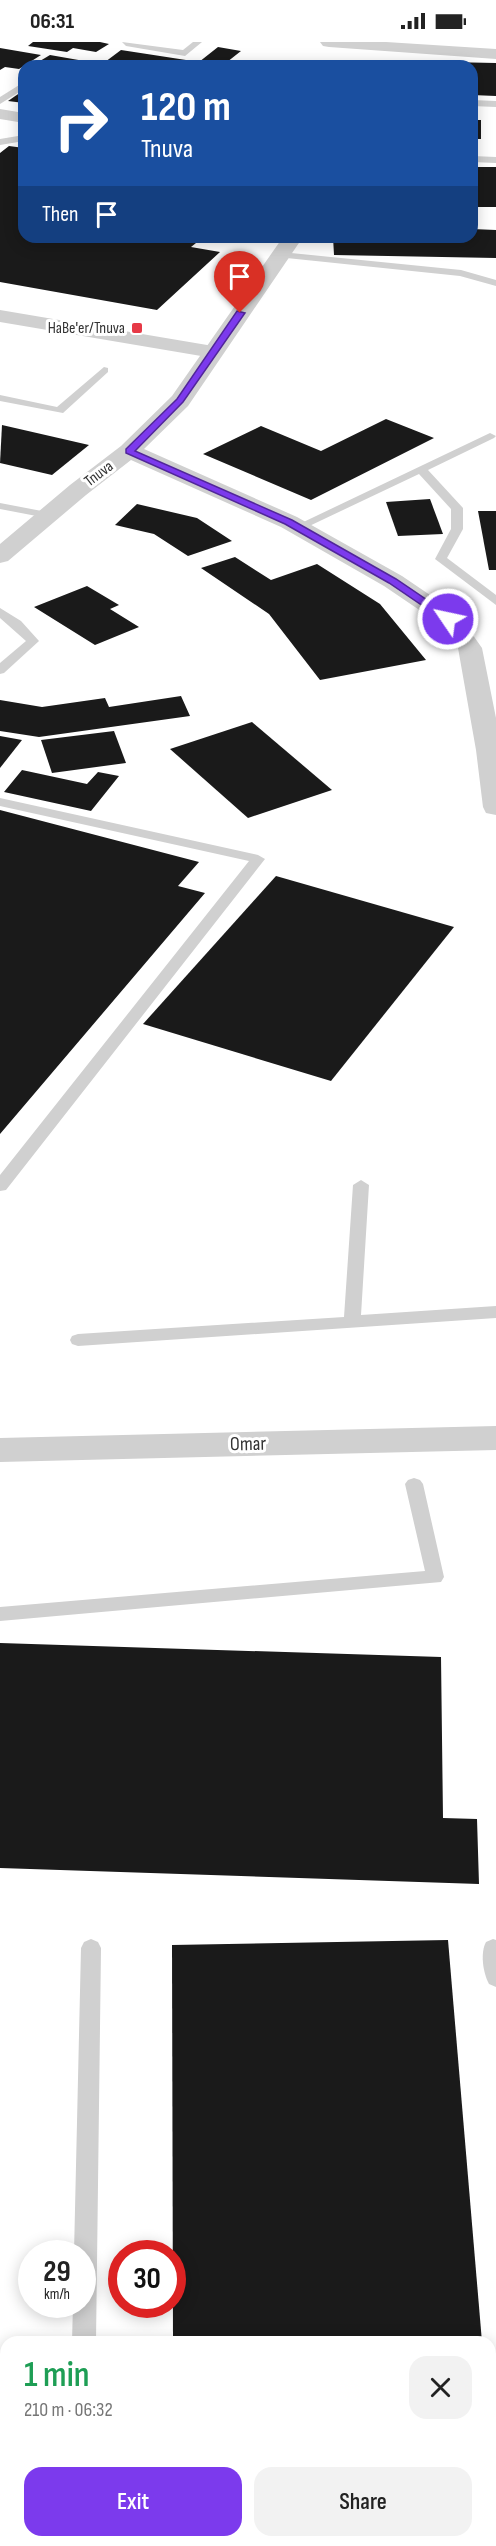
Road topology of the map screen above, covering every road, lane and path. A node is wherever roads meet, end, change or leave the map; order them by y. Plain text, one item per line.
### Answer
1 (198, 42) edge
2 (329, 42) edge
3 (126, 43) edge
4 (418, 46) edge
5 (496, 54) edge
6 (410, 60) edge
7 (18, 89) edge
8 (0, 101) edge
9 (478, 103) edge
10 (496, 104) edge
11 (0, 114) edge
12 (18, 116) edge
13 (18, 139) edge
14 (0, 142) edge
15 (478, 159) edge
16 (496, 160) edge
17 (287, 246) edge
18 (496, 283) edge
19 (0, 316) edge
20 (213, 352) junction
21 (104, 370) dead end
22 (0, 398) edge
23 (490, 436) dead end
24 (129, 451) junction
25 (421, 469) junction
26 (0, 506) edge
27 (47, 515) junction
28 (299, 528) junction
29 (0, 556) edge
30 (496, 601) edge
31 (0, 612) edge
32 (0, 670) edge
33 (0, 802) edge
34 (496, 807) edge
35 (361, 1185) dead end
36 (0, 1186) edge
37 (496, 1312) edge
38 (352, 1322) junction
39 (78, 1340) dead end
40 (496, 1438) edge
41 (0, 1450) edge
42 (414, 1484) dead end
43 (0, 1614) edge
44 (91, 1948) dead end
45 (493, 1948) dead end
46 (496, 1978) edge
47 (84, 2336) edge

1 - 3 lane
2 - 4 street
4 - 5 street
4 - 6 street
7 - 8 lane
9 - 10 lane
11 - 12 street
13 - 14 lane
15 - 16 lane
17 - 18 lane
17 - 20 street, Tnuva
19 - 20 street
20 - 24 street, Tnuva
21 - 22 lane
23 - 25 lane
24 - 27 street, Tnuva
24 - 28 street
25 - 28 lane
25 - 30 lane
26 - 27 lane
27 - 29 street, Tnuva
28 - 34 street
31 - 32 lane
33 - 36 lane
35 - 38 lane
37 - 38 lane
38 - 39 lane
40 - 41 street, Omar
42 - 43 lane
44 - 47 lane
45 - 46 lane

